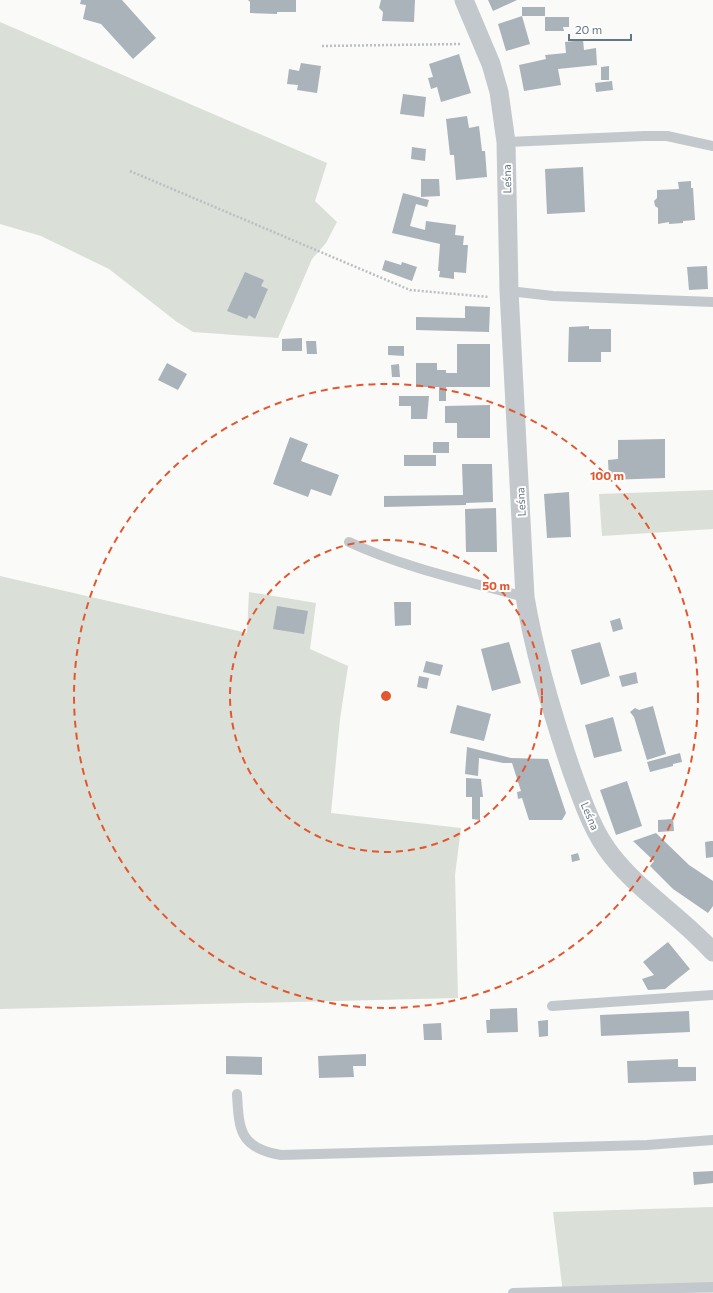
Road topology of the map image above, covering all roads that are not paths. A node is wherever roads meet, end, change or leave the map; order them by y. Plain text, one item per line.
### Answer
1 (464, 0) edge
2 (506, 142) junction
3 (713, 146) edge
4 (510, 295) junction
5 (713, 302) edge
6 (349, 542) dead end
7 (525, 597) junction
8 (712, 948) edge
9 (713, 995) edge
10 (552, 1006) dead end
11 (237, 1094) dead end
12 (713, 1140) edge
13 (713, 1287) edge
14 (513, 1293) edge

1 - 2 street, Leśna
2 - 3 lane
2 - 4 street, Leśna
4 - 5 lane
4 - 7 street, Leśna
6 - 7 lane
7 - 8 street, Leśna
9 - 10 lane
11 - 12 lane
13 - 14 lane

